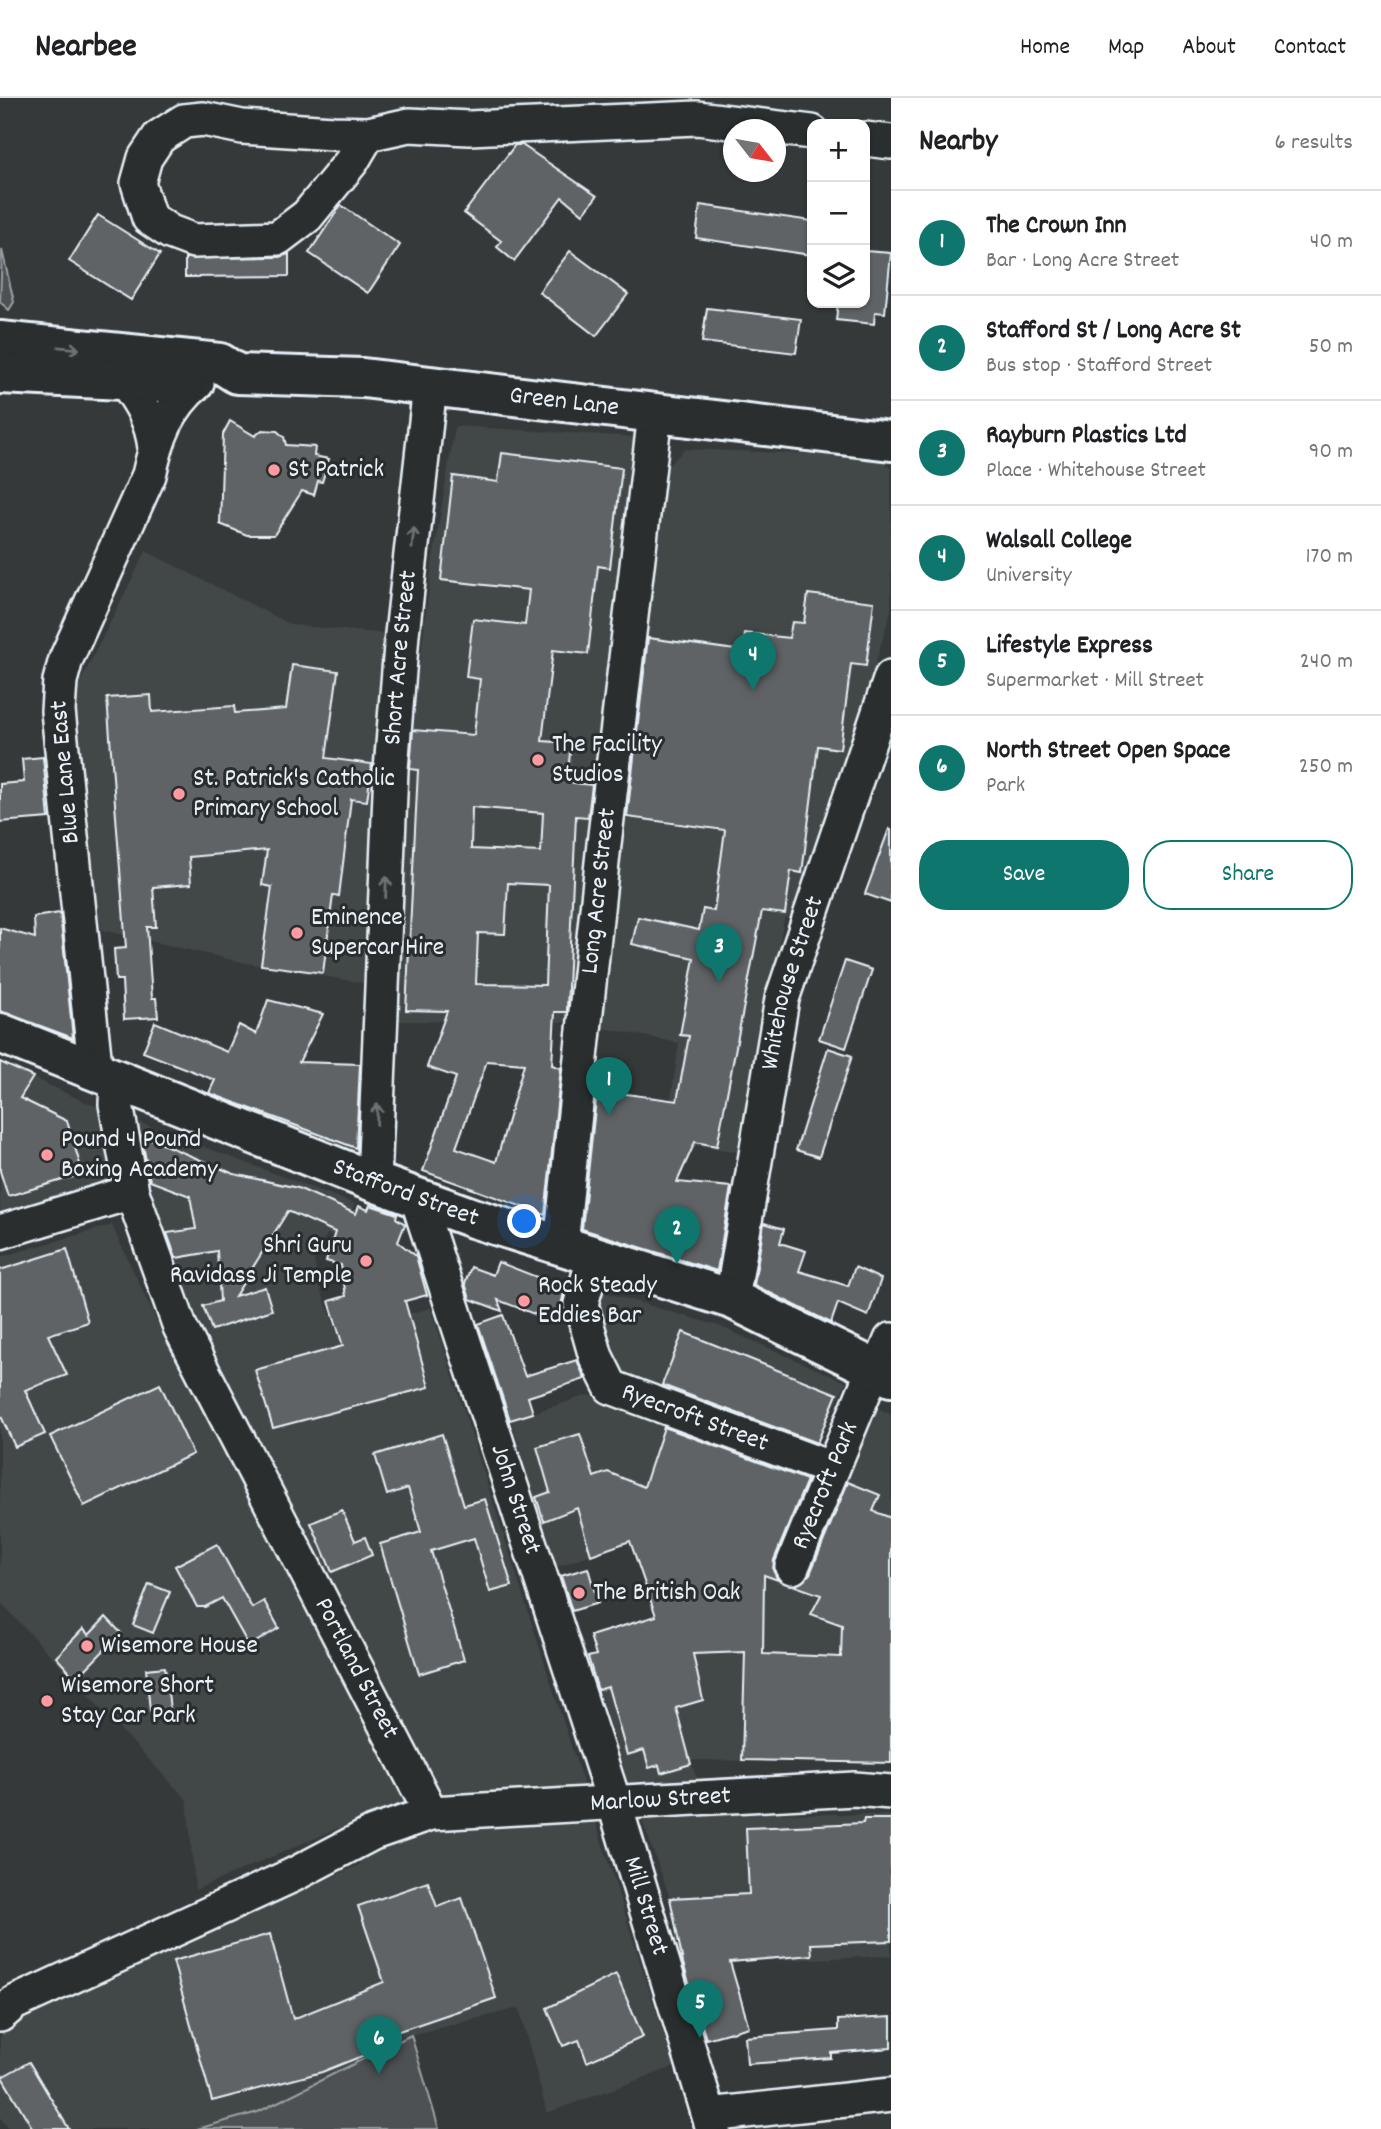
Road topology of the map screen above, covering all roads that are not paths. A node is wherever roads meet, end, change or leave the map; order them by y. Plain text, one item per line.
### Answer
1 (807, 131) edge
2 (368, 134) junction
3 (870, 140) edge
4 (891, 142) edge
5 (0, 349) edge
6 (237, 374) junction
7 (125, 381) junction
8 (197, 383) junction
9 (430, 386) junction
10 (655, 414) junction
11 (891, 441) edge
12 (155, 448) junction
13 (891, 677) edge
14 (0, 1033) edge
15 (105, 1076) junction
16 (374, 1182) junction
17 (132, 1192) junction
18 (416, 1198) junction
19 (0, 1232) edge
20 (578, 1249) junction
21 (732, 1299) junction
22 (884, 1364) edge
23 (832, 1469) junction
24 (792, 1567) dead end
25 (891, 1792) edge
26 (614, 1802) junction
27 (431, 1813) junction
28 (0, 2015) edge
29 (891, 2095) edge
30 (711, 2122) edge

1 - 2 street
2 - 2 street
3 - 4 street
5 -> 6 main road, Green Lane
5 - 7 main road, Green Lane
6 - 8 main road, Green Lane
6 - 9 main road, Green Lane
7 - 8 main road, Green Lane
7 - 12 street, Blue Lane East
8 - 12 street, Blue Lane East
9 - 10 main road, Green Lane
16 -> 9 street, Short Acre Street
10 - 11 main road, Green Lane
10 - 20 street, Long Acre Street
12 - 15 street, Blue Lane East
13 - 21 street, Whitehouse Street
14 - 15 main road, Stafford Street
15 - 16 main road, Stafford Street
15 - 17 street, Portland Street
16 - 18 main road, Stafford Street
17 - 19 street
17 - 27 street, Portland Street
18 - 20 main road, Stafford Street
18 - 26 street, John Street
20 - 21 main road, Stafford Street
20 - 23 street, Ryecroft Street
21 - 22 main road, Stafford Street
22 - 23 street, Ryecroft Park
23 - 24 street, Ryecroft Park
25 - 26 street, Marlow Street
26 - 27 street, Marlow Street
26 - 30 street, Mill Street
27 - 28 street
29 - 30 street

